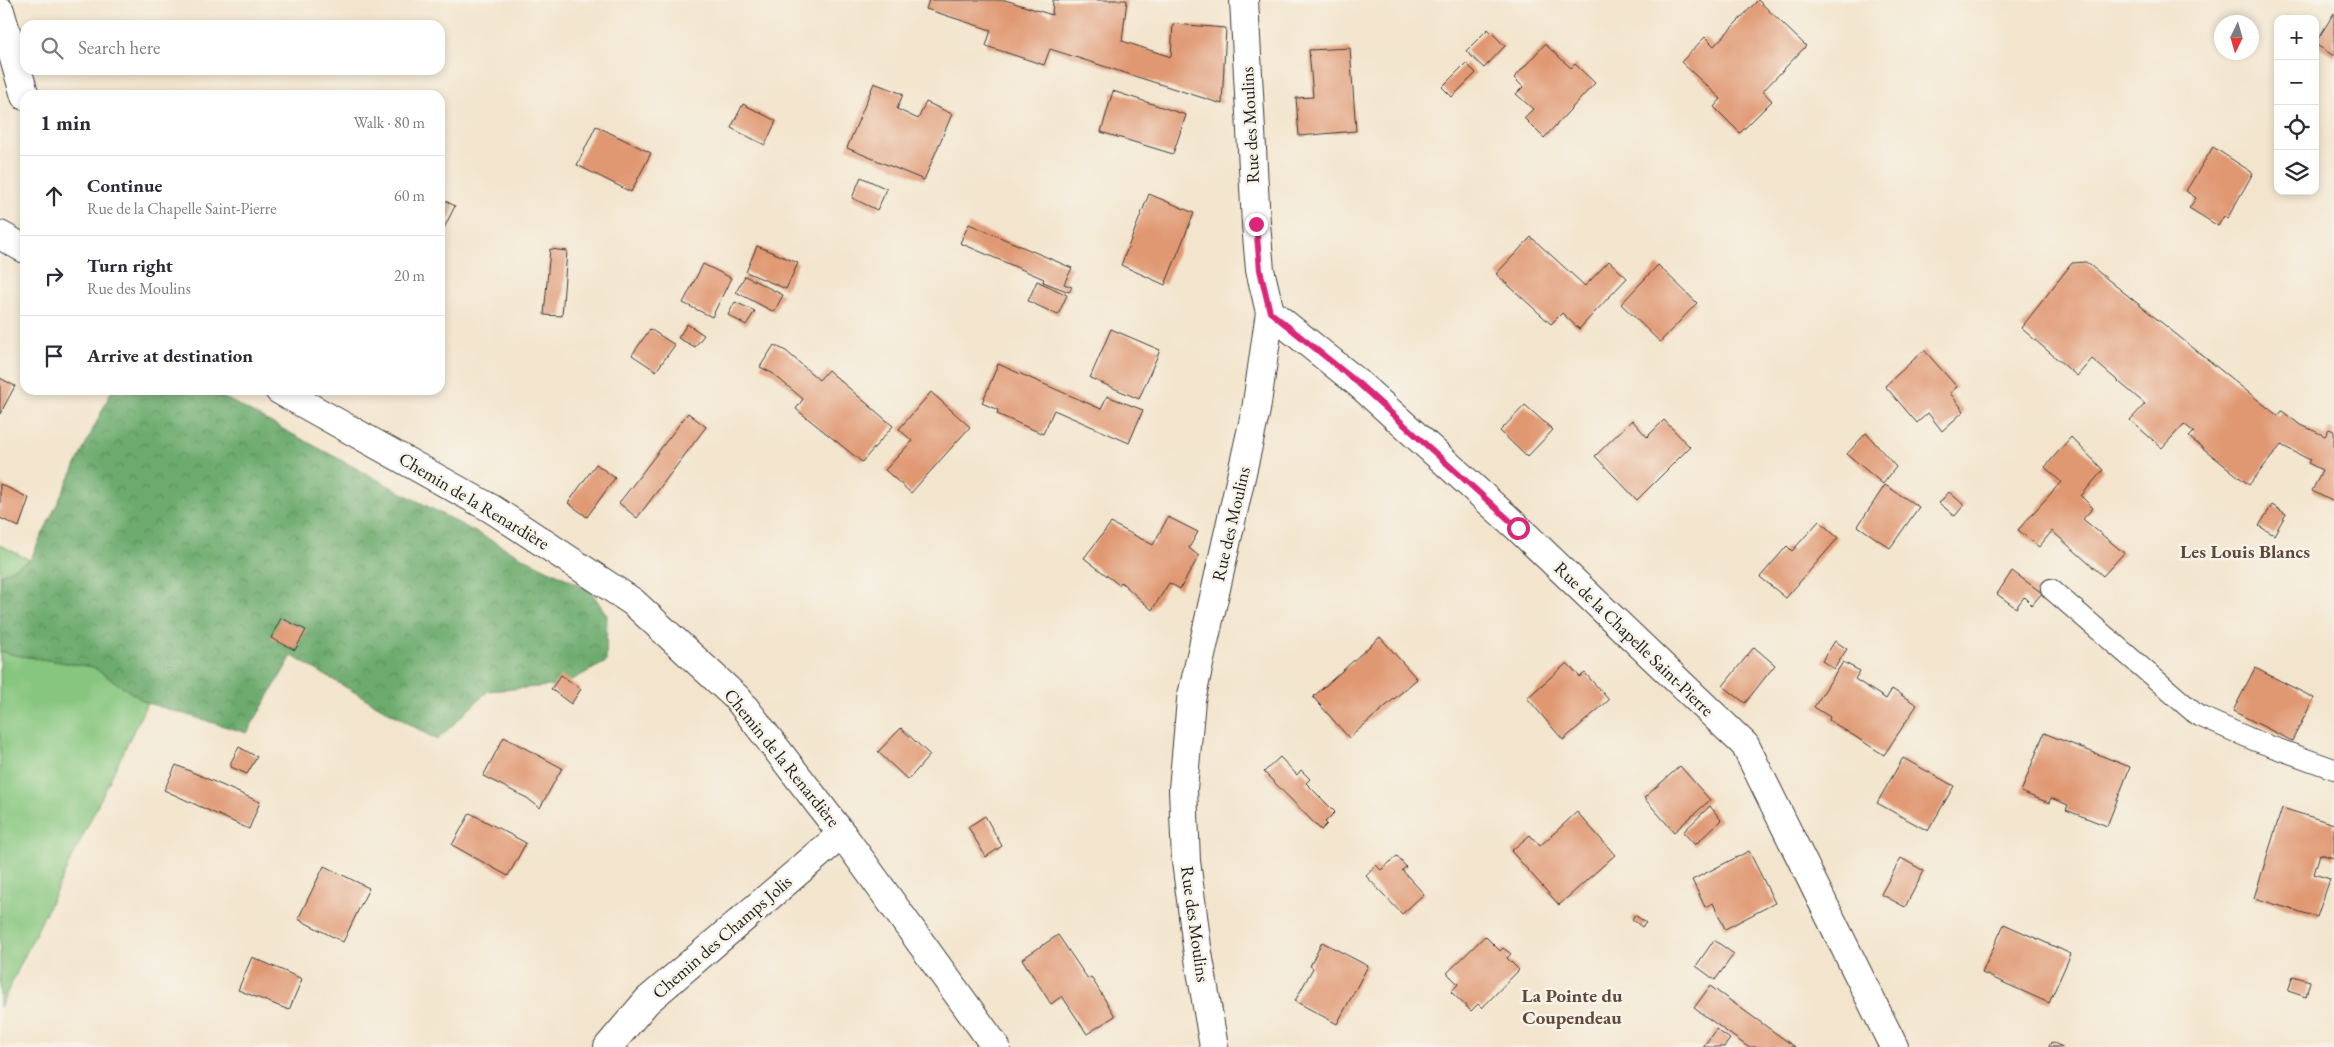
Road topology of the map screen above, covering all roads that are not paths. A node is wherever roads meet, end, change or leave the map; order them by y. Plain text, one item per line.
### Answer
1 (1244, 0) edge
2 (0, 11) edge
3 (23, 90) edge
4 (0, 235) edge
5 (20, 246) edge
6 (1270, 312) junction
7 (288, 395) edge
8 (2051, 589) dead end
9 (2334, 769) edge
10 (842, 834) junction
11 (608, 1047) edge
12 (996, 1047) edge
13 (1214, 1047) edge
14 (1894, 1047) edge

1 - 6 street, Rue des Moulins
2 - 3 street
4 - 5 street
6 - 13 street, Rue des Moulins
6 - 14 street, Rue de la Chapelle Saint-Pierre
7 - 10 street, Chemin de la Renardière
8 - 9 lane
10 - 11 street, Chemin des Champs Jolis
10 - 12 street, Chemin de la Renardière

